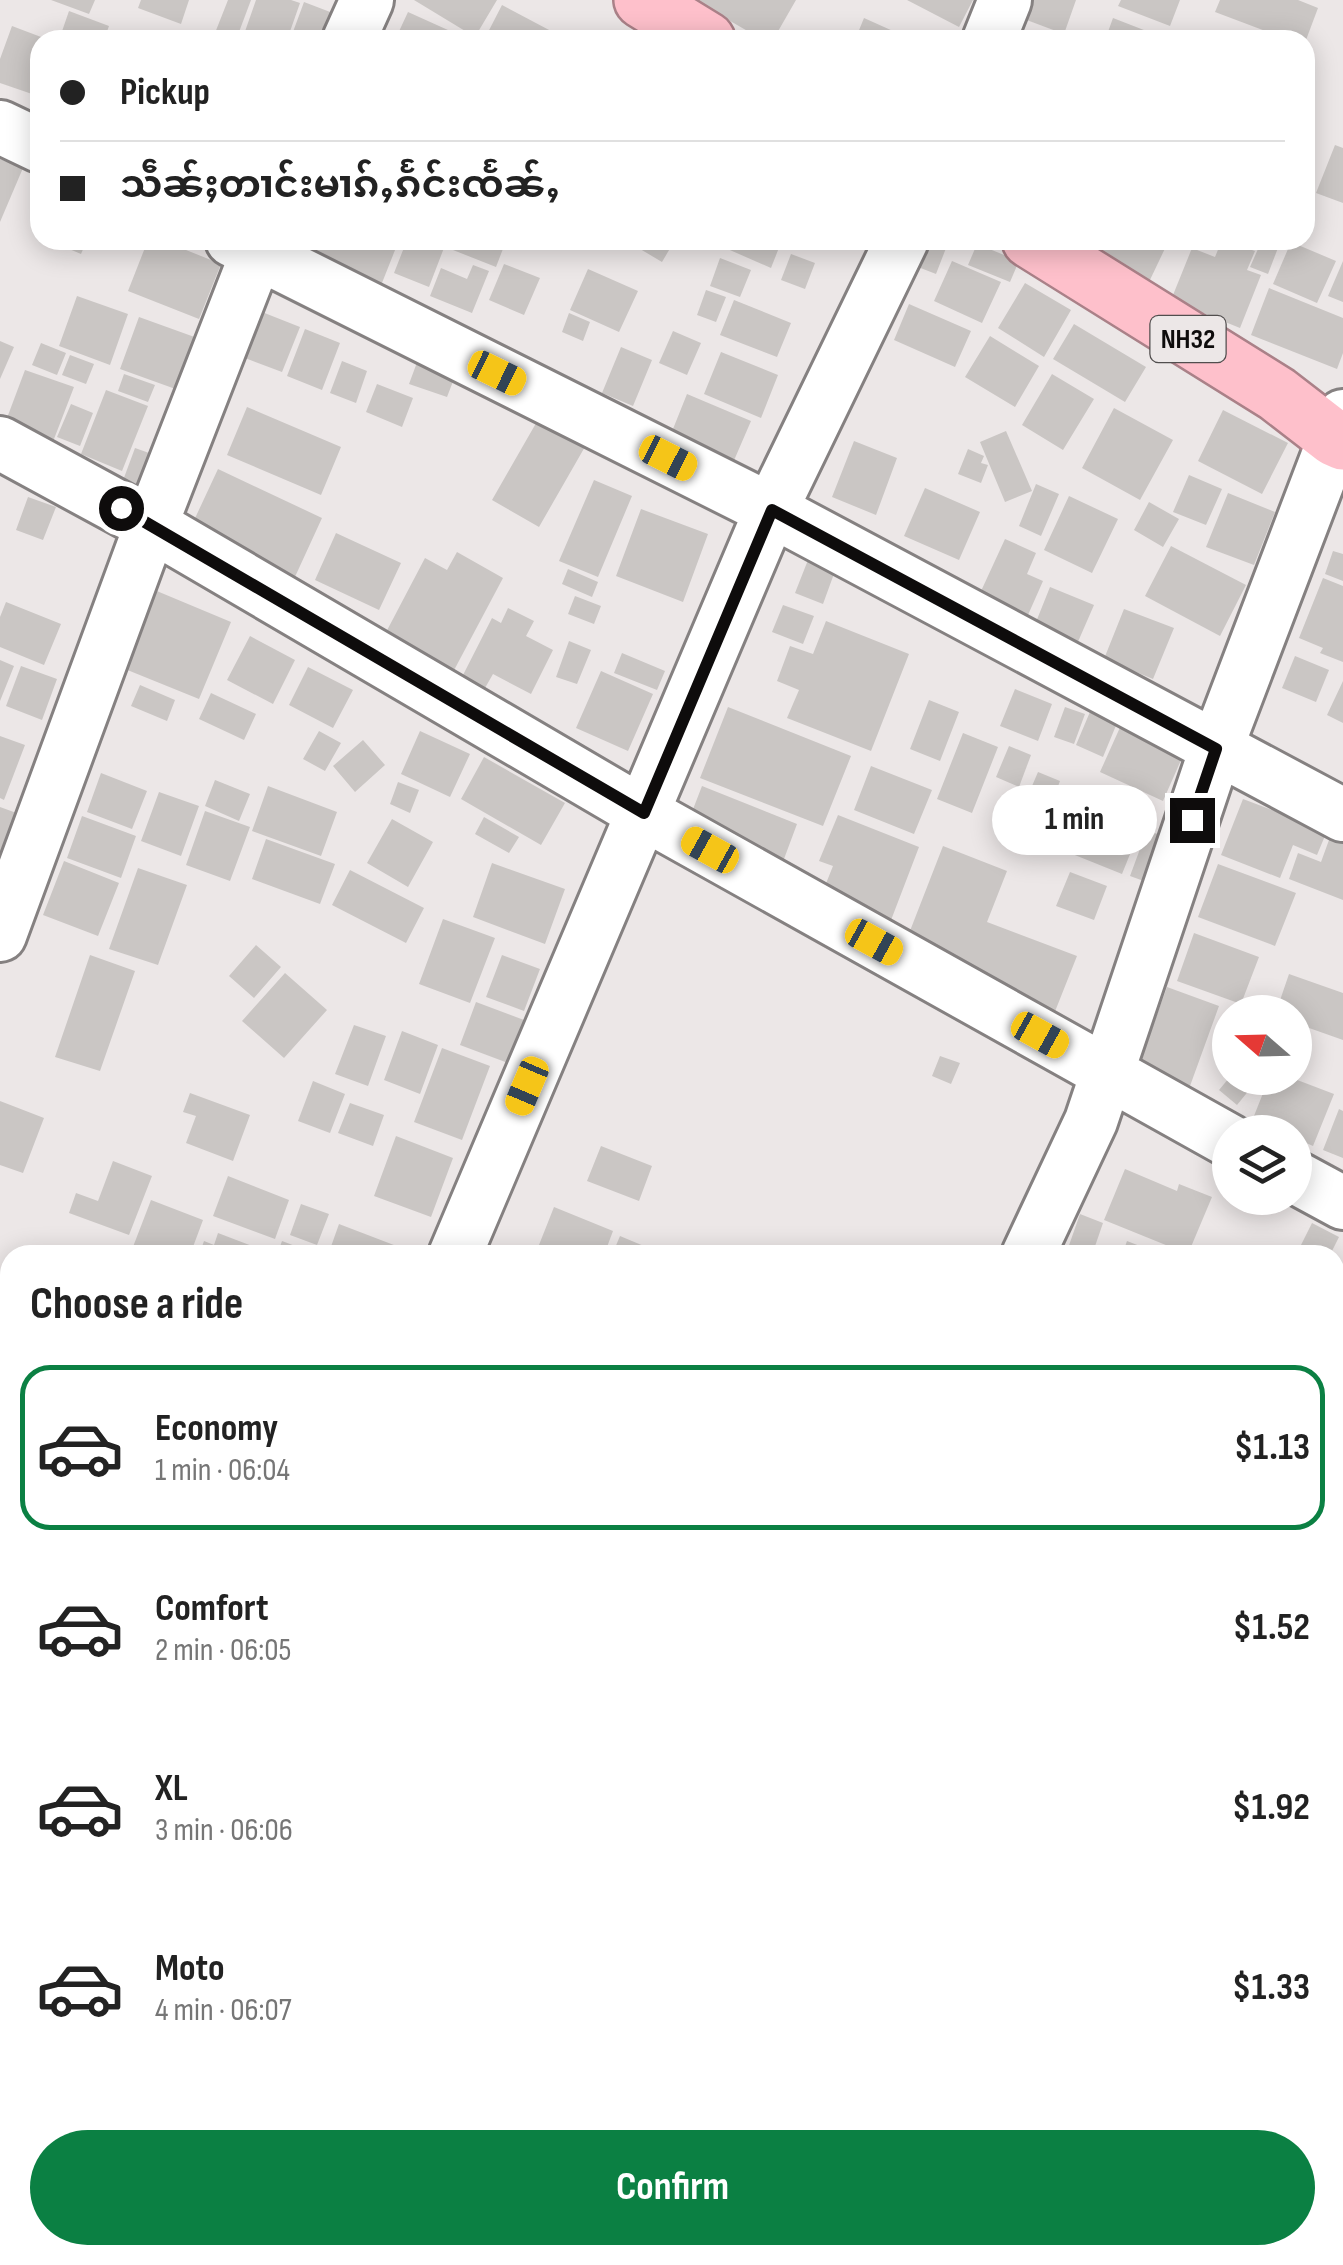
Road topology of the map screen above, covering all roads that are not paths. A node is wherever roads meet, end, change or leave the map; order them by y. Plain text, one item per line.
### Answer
1 (367, 0) edge
2 (642, 0) edge
3 (1005, 0) edge
4 (354, 30) edge
5 (691, 30) edge
6 (993, 30) edge
7 (0, 127) edge
8 (30, 141) edge
9 (248, 250) edge
10 (262, 250) edge
11 (897, 250) edge
12 (1046, 250) edge
13 (1340, 432) edge
14 (0, 443) edge
15 (772, 510) junction
16 (151, 524) junction
17 (1216, 749) junction
18 (644, 813) junction
19 (1343, 815) edge
20 (0, 935) edge
21 (1106, 1072) junction
22 (1212, 1131) edge
23 (1312, 1187) edge
24 (1343, 1204) edge
25 (459, 1245) edge
26 (1033, 1245) edge

1 - 4 street
2 - 5 highway
3 - 6 street
7 - 8 street
9 - 16 street
10 - 15 street
11 - 15 street
12 - 13 highway, NH32
13 - 17 street
14 - 16 street
15 - 17 street
15 - 18 street
16 - 18 street
16 - 20 street
17 - 19 street
17 - 21 street
18 - 21 street
18 - 25 street
21 - 22 street
21 - 26 street
23 - 24 street

